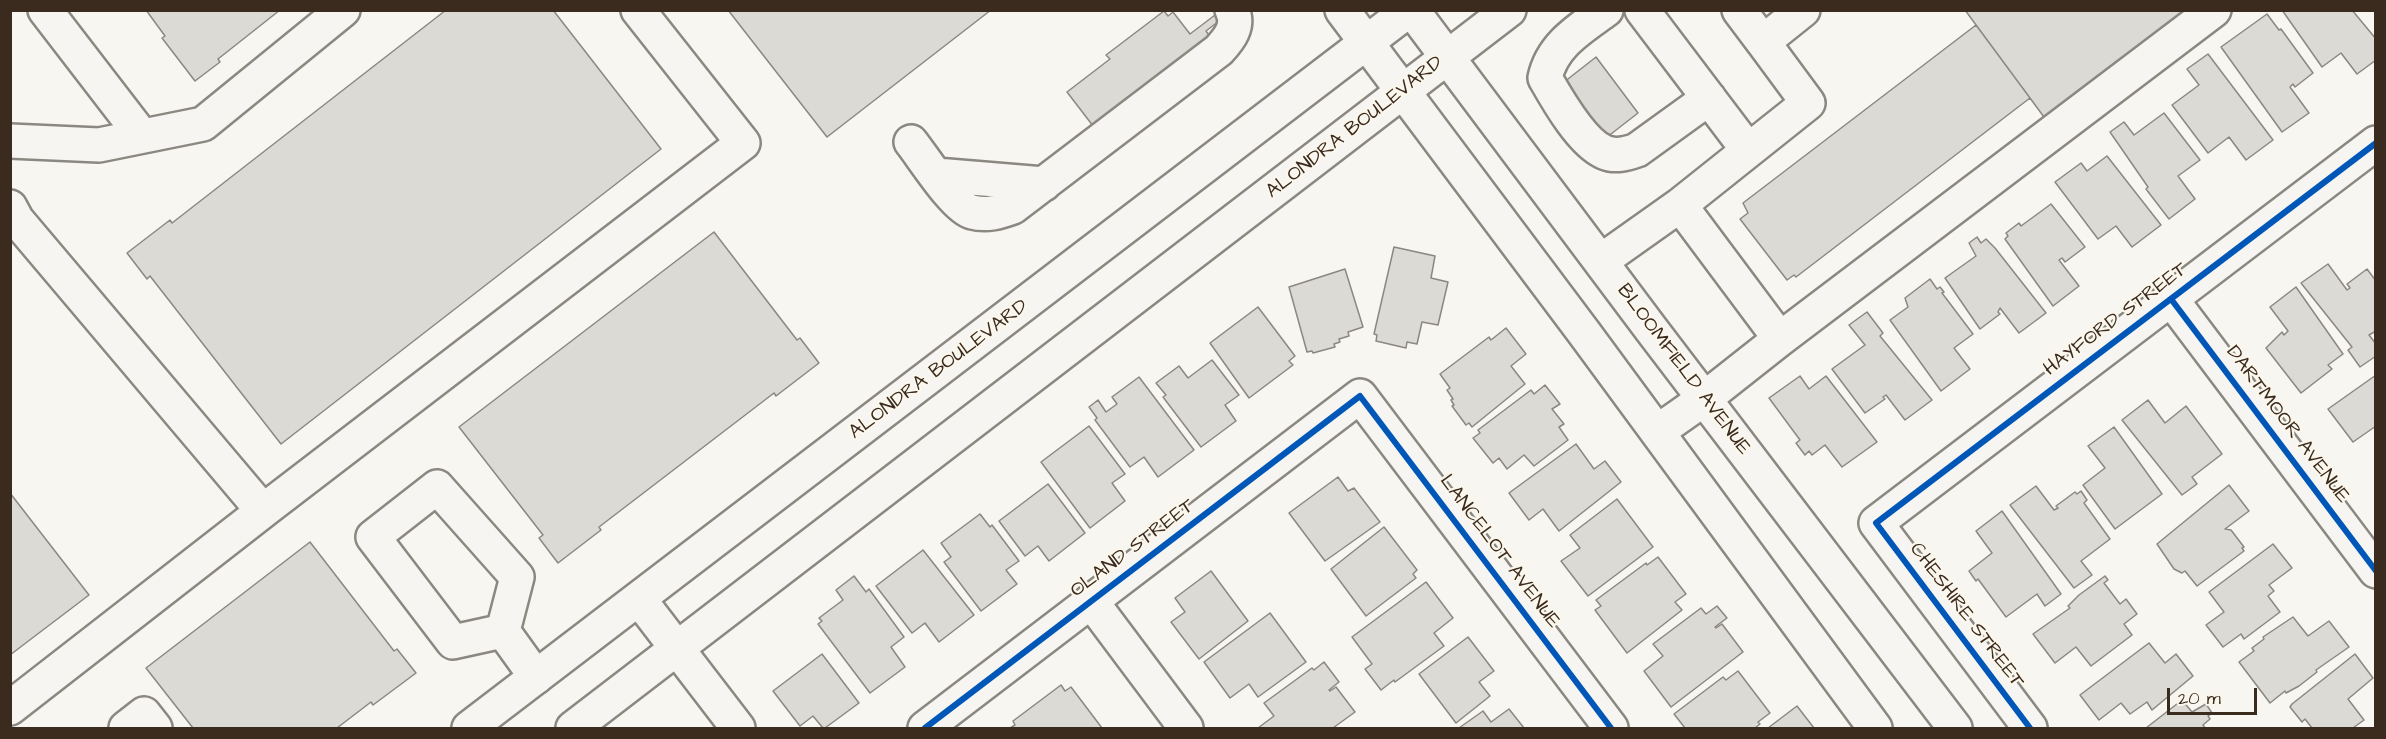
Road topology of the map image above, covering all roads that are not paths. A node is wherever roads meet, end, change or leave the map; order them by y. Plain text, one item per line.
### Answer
1 (45, 10) edge
2 (343, 10) edge
3 (638, 10) edge
4 (1232, 10) edge
5 (1342, 10) edge
6 (1411, 10) edge
7 (1509, 10) edge
8 (1606, 10) edge
9 (1642, 10) edge
10 (1738, 10) edge
11 (1803, 10) edge
12 (2214, 10) edge
13 (1763, 42) junction
14 (1367, 43) junction
15 (1448, 57) junction
16 (1403, 91) junction
17 (1709, 98) junction
18 (142, 136) junction
19 (10, 141) edge
20 (911, 142) dead end
21 (2376, 143) edge
22 (1748, 150) junction
23 (1680, 205) junction
24 (10, 207) edge
25 (1601, 261) junction
26 (2171, 299) junction
27 (1780, 339) junction
28 (1360, 396) joint
29 (1704, 399) junction
30 (1657, 432) junction
31 (263, 512) junction
32 (1876, 523) joint
33 (2376, 571) edge
34 (639, 599) junction
35 (1091, 602) junction
36 (503, 631) junction
37 (677, 649) junction
38 (536, 677) junction
39 (10, 708) edge
40 (126, 729) edge
41 (154, 729) edge
42 (469, 729) edge
43 (573, 729) edge
44 (738, 729) edge
45 (925, 729) edge
46 (1186, 729) edge
47 (1611, 729) edge
48 (1875, 729) edge
49 (1954, 729) edge
50 (2030, 729) edge

1 - 18 main road
2 - 18 main road
3 - 31 main road
4 - 20 main road
5 - 14 main road
6 - 14 main road, ALONDRA BOULEVARD
6 - 15 main road, BLOOMFIELD AVENUE
7 - 15 main road, ALONDRA BOULEVARD
8 - 17 main road
9 - 17 main road
10 - 13 main road
11 - 13 main road
12 - 27 main road
13 - 22 main road
14 - 16 main road
14 - 34 main road, ALONDRA BOULEVARD
15 - 16 main road, ALONDRA BOULEVARD
15 - 25 main road, BLOOMFIELD AVENUE
16 - 30 main road
16 - 37 main road, ALONDRA BOULEVARD
17 - 22 main road
18 - 19 main road
21 - 26 main road, HAYFORD STREET
22 - 23 main road
23 - 25 main road
23 - 27 main road
24 - 31 main road
25 - 29 main road, BLOOMFIELD AVENUE
26 - 32 main road, HAYFORD STREET
26 - 33 main road, DARTMOOR AVENUE
27 - 29 main road
28 - 35 main road, OLAND STREET
28 - 47 main road, LANCELOT AVENUE
29 - 30 main road
29 - 49 main road, BLOOMFIELD AVENUE
30 - 48 main road
31 - 39 main road
32 - 50 main road, CHESHIRE STREET
34 - 37 main road
34 - 38 main road, ALONDRA BOULEVARD
35 - 45 main road, OLAND STREET
35 - 46 main road
36 - 36 main road
36 - 38 main road
37 - 43 main road, ALONDRA BOULEVARD
37 - 44 main road
38 - 42 main road, ALONDRA BOULEVARD
40 - 41 main road

